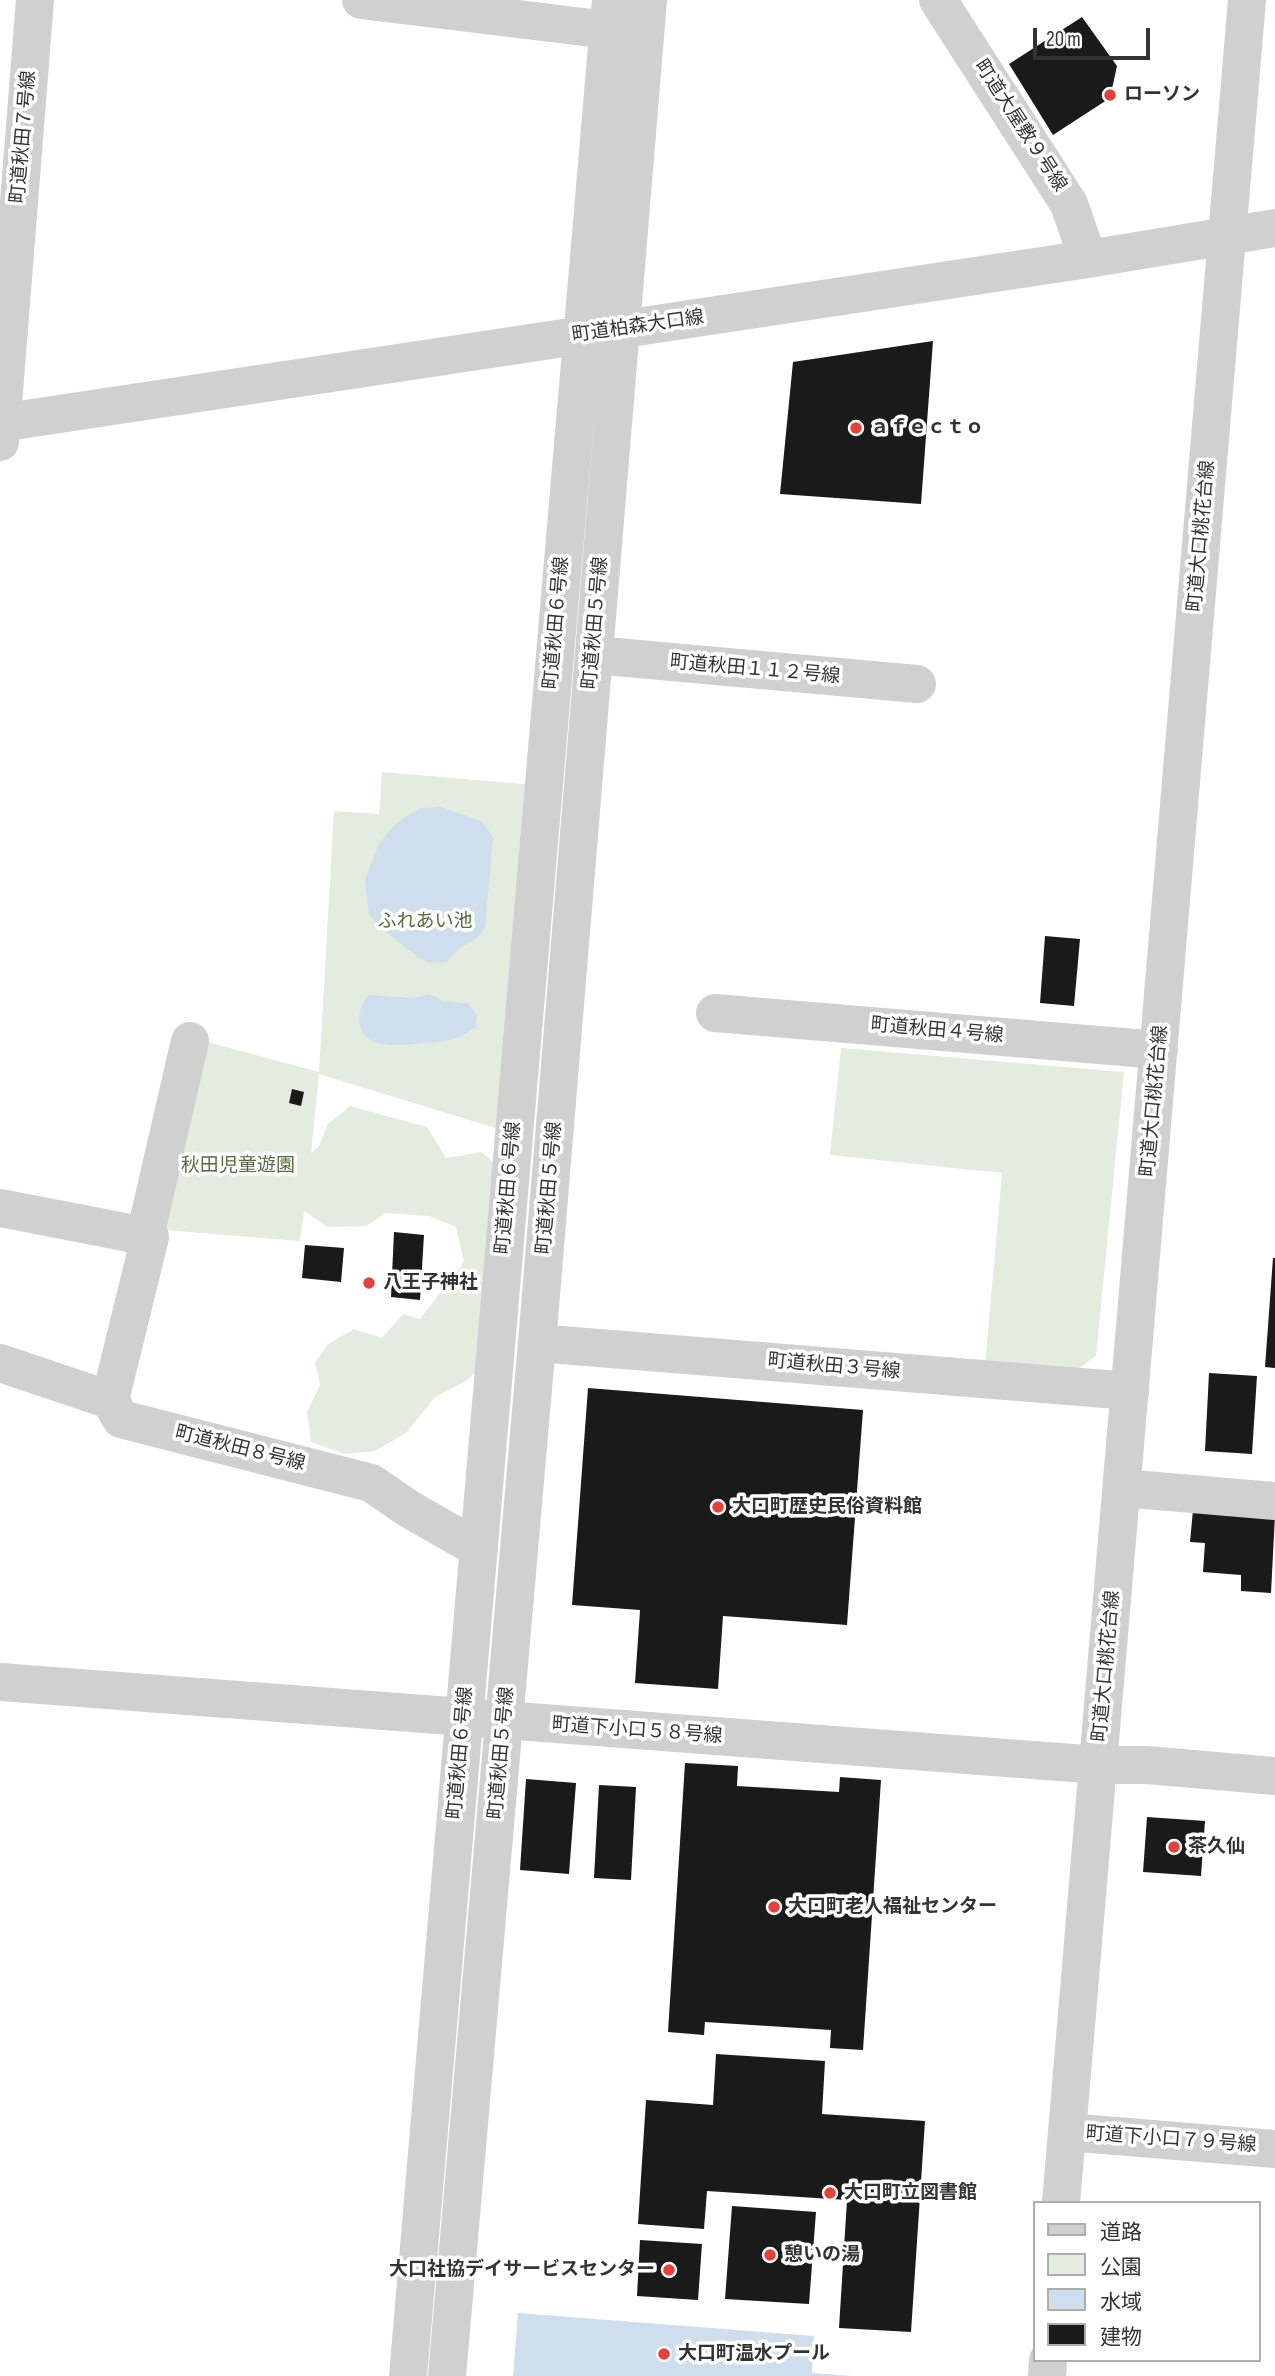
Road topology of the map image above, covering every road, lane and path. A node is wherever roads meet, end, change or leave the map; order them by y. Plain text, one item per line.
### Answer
1 (35, 0) edge
2 (360, 0) edge
3 (648, 0) edge
4 (938, 0) edge
5 (1247, 0) edge
6 (609, 15) edge
7 (1275, 228) edge
8 (1227, 235) junction
9 (1088, 259) junction
10 (620, 330) junction
11 (582, 336) junction
12 (1, 430) edge
13 (594, 655) junction
14 (917, 684) dead end
15 (715, 1013) dead end
16 (190, 1041) dead end
17 (1159, 1050) junction
18 (0, 1208) edge
19 (147, 1236) junction
20 (537, 1343) junction
21 (0, 1363) edge
22 (1130, 1391) junction
23 (110, 1399) junction
24 (1122, 1488) junction
25 (1275, 1501) edge
26 (479, 1549) junction
27 (0, 1682) edge
28 (464, 1718) junction
29 (505, 1721) junction
30 (1099, 1765) junction
31 (1275, 1776) edge
32 (1068, 2132) junction
33 (1275, 2148) edge
34 (1062, 2201) edge
35 (408, 2376) edge
36 (447, 2376) edge

1 - 12 street, 町道秋田７号線
2 - 6 street
3 - 10 street, 町道秋田５号線
4 - 9 street, 町道大屋敷９号線
5 - 8 street, 町道大口桃花台線
6 - 11 street, 町道秋田６号線
7 - 8 street, 町道柏森大口線
8 - 9 street, 町道柏森大口線
8 - 17 street, 町道大口桃花台線
9 - 10 street, 町道柏森大口線
10 - 11 street, 町道柏森大口線
10 - 13 street, 町道秋田５号線
11 - 12 street, 町道柏森大口線
11 - 26 street, 町道秋田６号線
13 - 14 street, 町道秋田１１２号線
13 - 20 street, 町道秋田５号線
15 - 17 street, 町道秋田４号線
16 - 19 street
17 - 22 street, 町道大口桃花台線
18 - 19 street
19 - 23 street
20 - 22 street, 町道秋田３号線
20 - 29 street, 町道秋田５号線
21 - 23 street, 町道秋田８号線
22 - 24 street, 町道大口桃花台線
23 - 26 street, 町道秋田８号線
24 - 25 street
24 - 30 street, 町道大口桃花台線
26 - 28 street, 町道秋田６号線
27 - 28 street, 町道下小口５８号線
28 - 29 street, 町道下小口５８号線
28 - 35 street, 町道秋田６号線
29 - 30 street, 町道下小口５８号線
29 - 36 street, 町道秋田５号線
30 - 31 street, 町道下小口５８号線
30 - 32 street, 町道大口桃花台線
32 - 33 street, 町道下小口７９号線
32 - 34 street, 町道大口桃花台線

